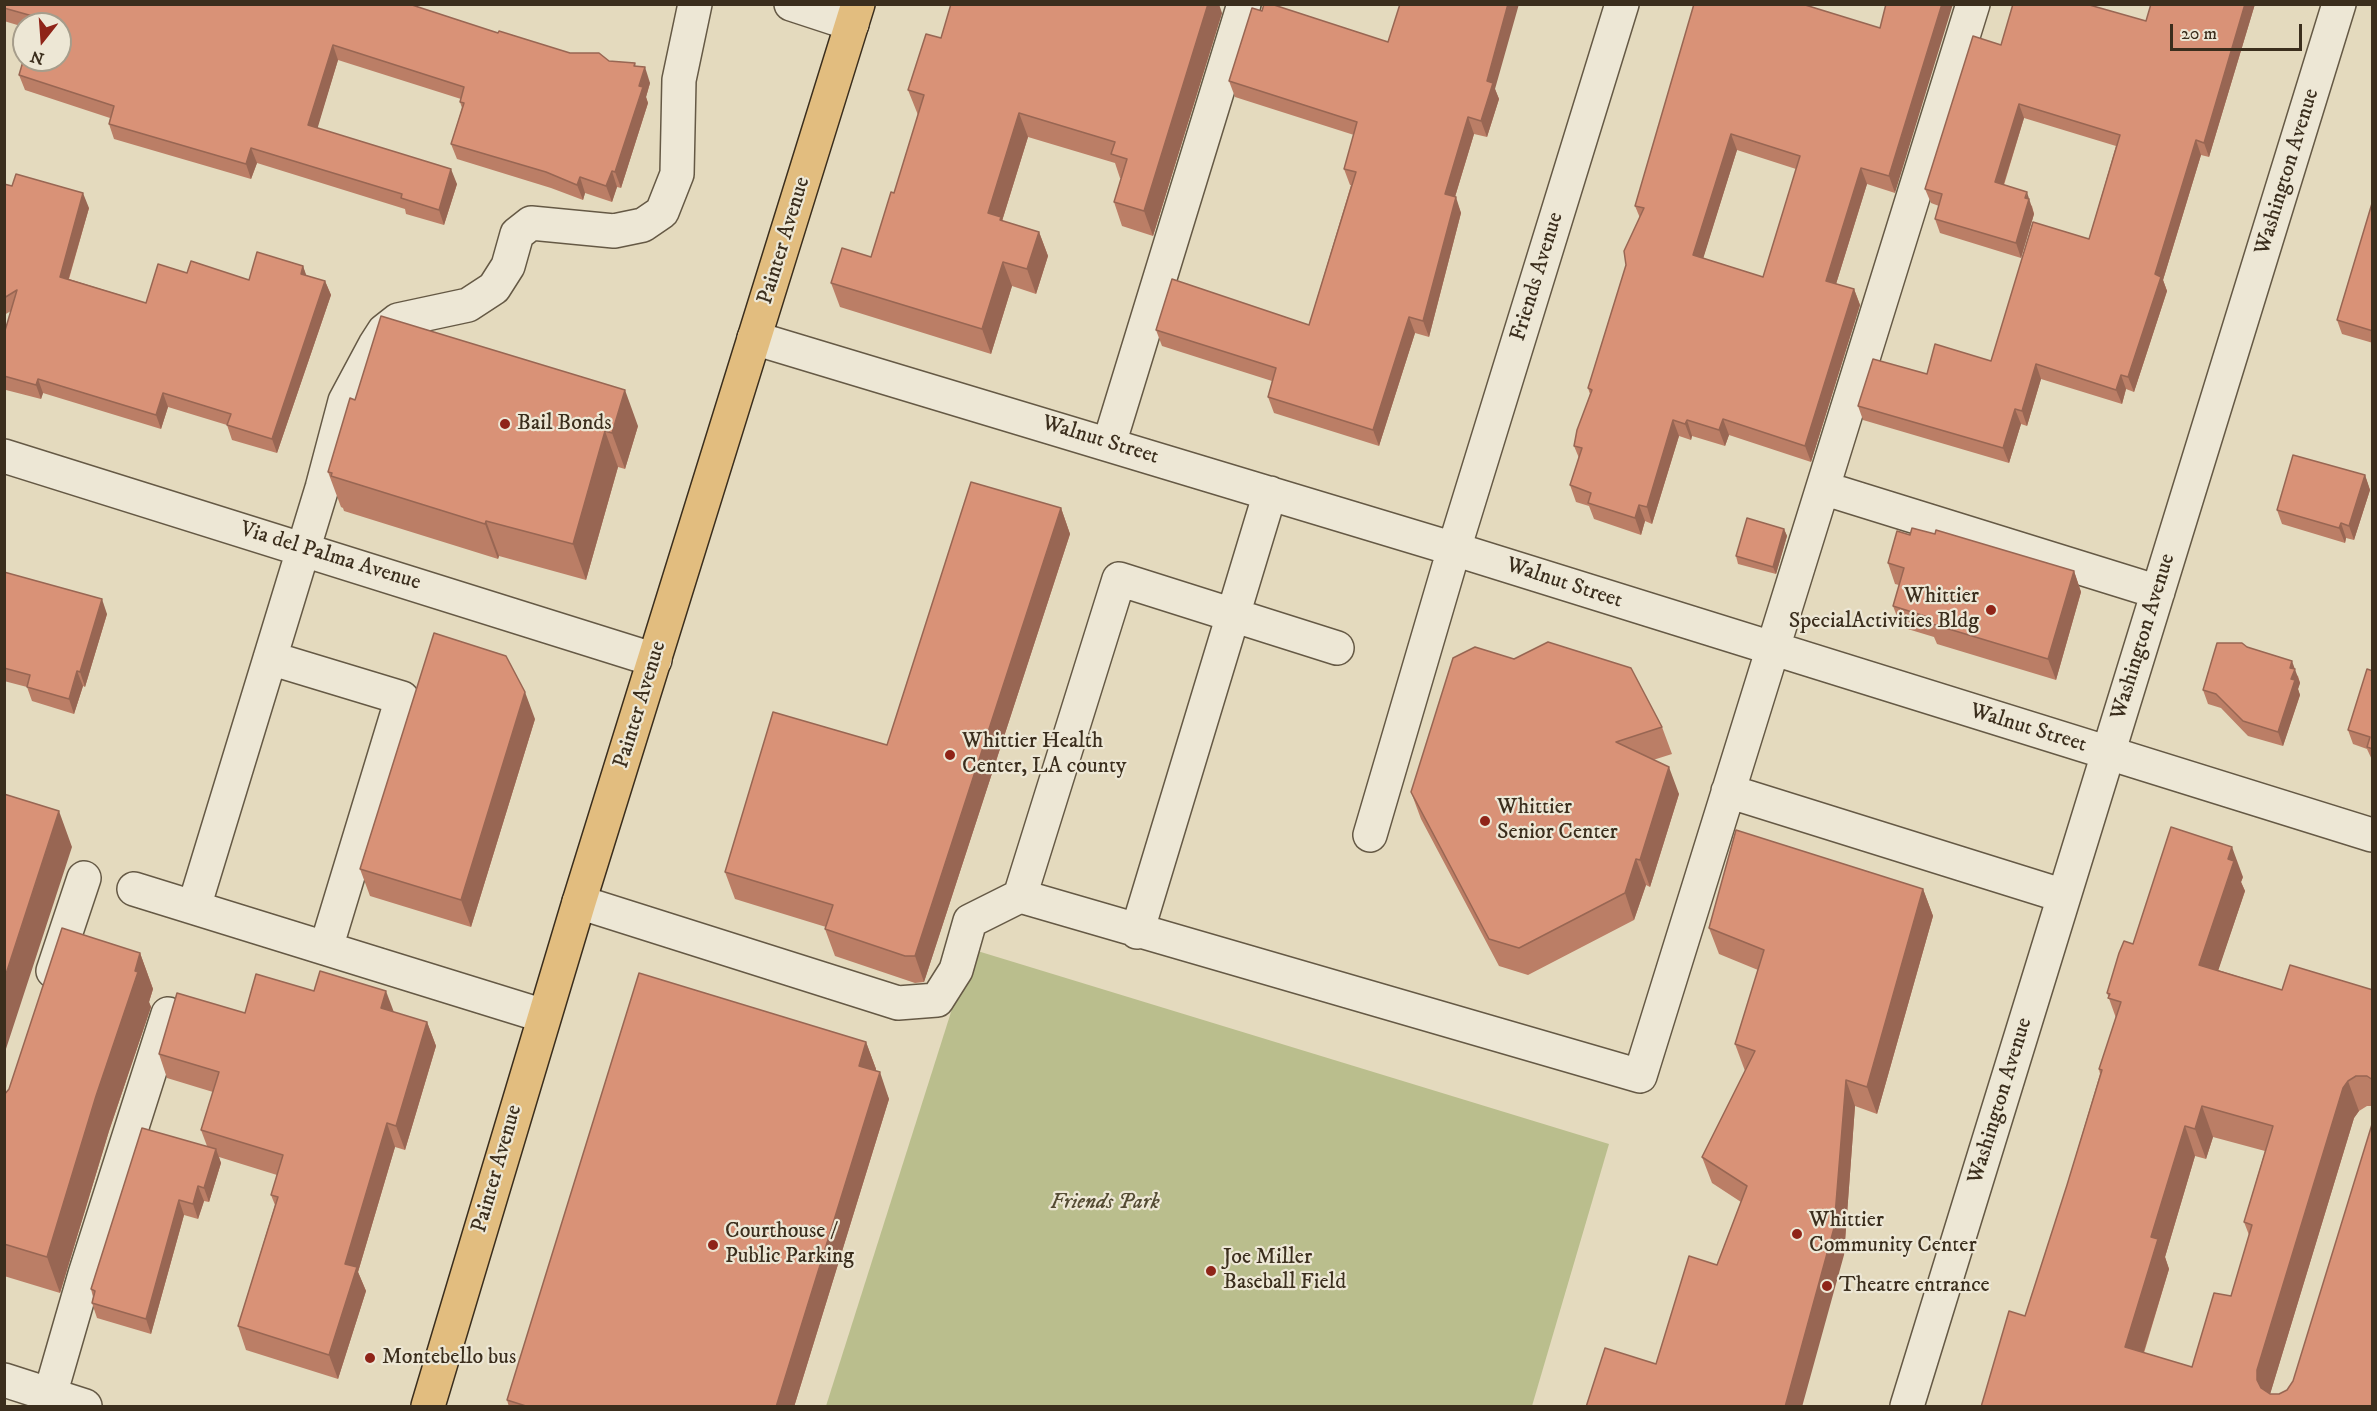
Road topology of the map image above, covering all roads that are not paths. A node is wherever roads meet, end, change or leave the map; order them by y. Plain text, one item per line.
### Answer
1 (695, 4) edge
2 (791, 4) edge
3 (1244, 4) edge
4 (1622, 4) edge
5 (1973, 4) edge
6 (2340, 4) edge
7 (855, 14) edge
8 (754, 338) junction
9 (1109, 444) junction
10 (4, 456) edge
11 (1823, 488) junction
12 (1269, 493) junction
13 (303, 549) junction
14 (1454, 549) junction
15 (2158, 592) junction
16 (1233, 615) junction
17 (1337, 648) dead end
18 (1772, 650) junction
19 (270, 658) junction
20 (655, 660) junction
21 (2108, 754) junction
22 (1728, 791) junction
23 (1370, 835) dead end
24 (2373, 835) edge
25 (84, 878) dead end
26 (134, 889) dead end
27 (1020, 896) junction
28 (2064, 896) junction
29 (579, 902) junction
30 (194, 907) junction
31 (1137, 932) junction
32 (326, 948) junction
33 (45, 995) edge
34 (168, 1014) edge
35 (544, 1016) junction
36 (4, 1380) edge
37 (50, 1395) junction
38 (85, 1407) edge
39 (428, 1407) edge
40 (1906, 1407) edge

1 - 13 street
2 - 7 street
3 - 9 street
4 - 14 street, Friends Avenue
5 - 11 street
6 - 15 street, Washington Avenue
7 - 8 main road, Painter Avenue
8 - 9 street, Walnut Street
8 - 20 main road, Painter Avenue
9 - 12 street, Walnut Street
10 - 13 street, Via del Palma Avenue
11 - 15 street
11 - 18 street
12 - 14 street, Walnut Street
12 - 16 street
13 - 19 street
13 - 20 street, Via del Palma Avenue
14 - 18 street, Walnut Street
14 - 23 street, Friends Avenue
15 - 21 street, Washington Avenue
16 - 17 street
16 - 27 street
16 - 31 street
18 - 21 street, Walnut Street
18 - 22 street
19 - 30 street
19 - 32 street
20 - 29 main road, Painter Avenue
21 - 24 street, Walnut Street
21 - 28 street, Washington Avenue
22 - 28 street
22 - 31 street
25 - 33 street
26 - 30 street
27 - 29 street
27 - 31 street
28 - 40 street, Washington Avenue
29 - 35 main road, Painter Avenue
30 - 32 street
32 - 35 street
34 - 37 street
35 - 39 main road, Painter Avenue
36 - 37 street
37 - 38 street

